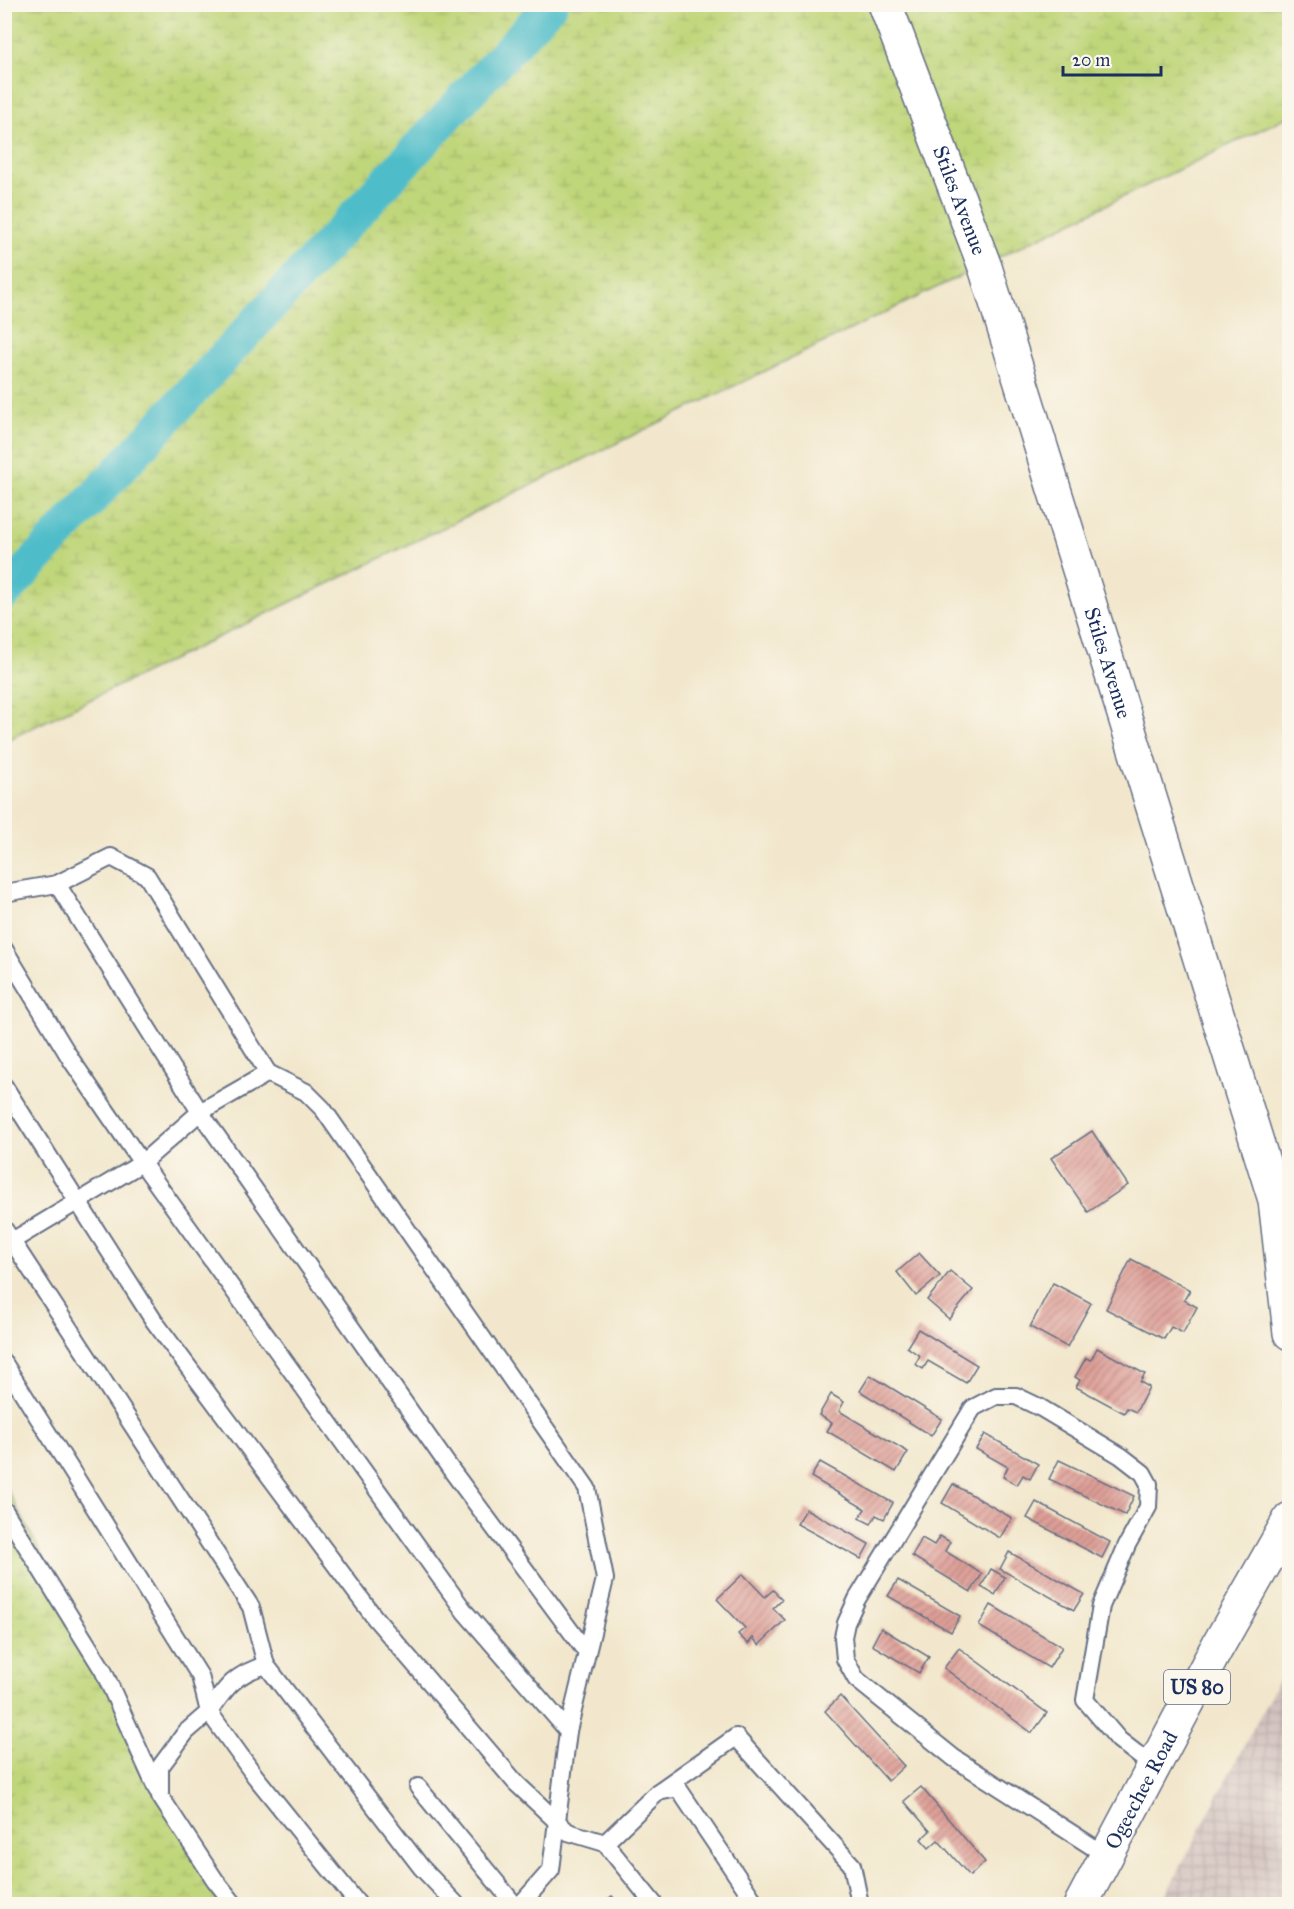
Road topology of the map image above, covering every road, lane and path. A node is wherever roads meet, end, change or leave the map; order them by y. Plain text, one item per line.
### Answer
1 (885, 4) edge
2 (57, 884) junction
3 (4, 893) edge
4 (4, 949) edge
5 (268, 1073) junction
6 (4, 1086) edge
7 (200, 1113) junction
8 (142, 1163) junction
9 (77, 1202) junction
10 (7, 1239) edge
11 (1290, 1333) edge
12 (4, 1363) edge
13 (4, 1510) edge
14 (1290, 1519) edge
15 (587, 1653) junction
16 (266, 1665) junction
17 (209, 1712) junction
18 (568, 1731) junction
19 (1154, 1767) junction
20 (418, 1787) dead end
21 (658, 1792) junction
22 (160, 1796) junction
23 (558, 1823) junction
24 (605, 1843) junction
25 (1107, 1856) junction
26 (234, 1905) edge
27 (358, 1905) edge
28 (456, 1905) edge
29 (514, 1905) edge
30 (521, 1905) edge
31 (654, 1905) edge
32 (756, 1905) edge
33 (860, 1905) edge
34 (1081, 1905) edge

1 - 11 street, Stiles Avenue
2 - 3 lane
2 - 5 lane
2 - 7 lane
4 - 8 lane
5 - 7 lane
5 - 15 lane
6 - 9 lane
7 - 8 lane
7 - 15 lane
8 - 9 lane
8 - 18 lane
9 - 10 lane
9 - 23 lane
10 - 16 lane
12 - 17 lane
13 - 22 lane
14 - 19 street, Ogeechee Road / US 80
15 - 18 lane
16 - 17 lane
16 - 28 lane
17 - 22 lane
17 - 27 lane
18 - 23 lane
19 - 25 street, Ogeechee Road / US 80
19 - 25 lane
20 - 29 lane
21 - 24 lane
21 - 32 lane
21 - 33 lane
22 - 26 lane
23 - 24 lane
23 - 30 lane
24 - 31 lane
25 - 34 street, Ogeechee Road / US 80

